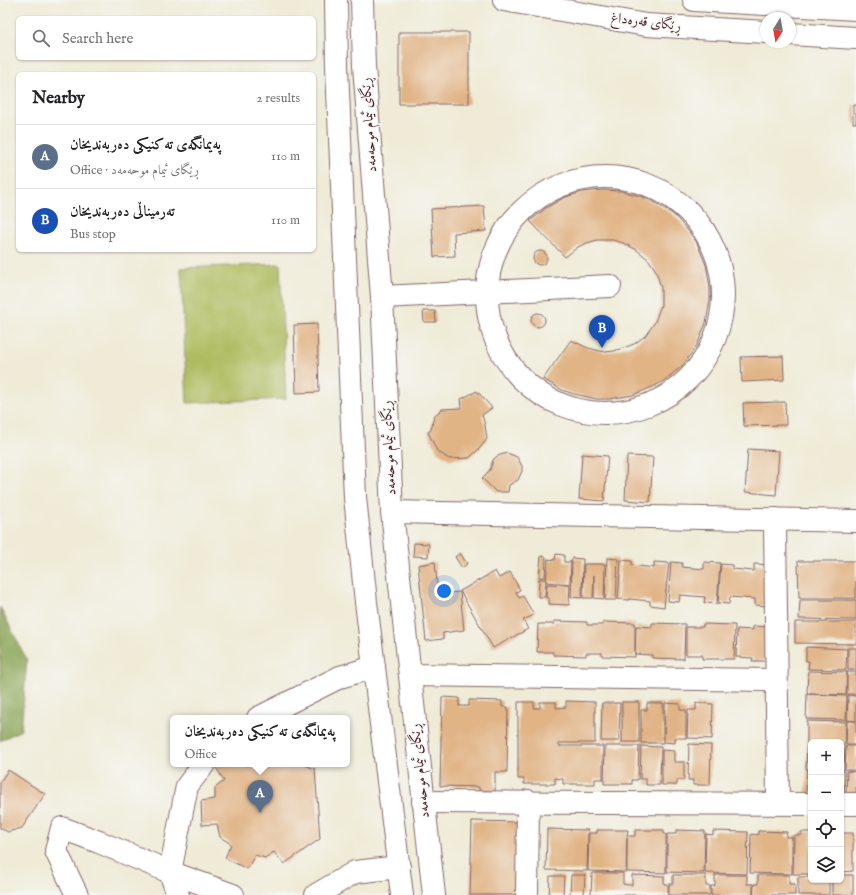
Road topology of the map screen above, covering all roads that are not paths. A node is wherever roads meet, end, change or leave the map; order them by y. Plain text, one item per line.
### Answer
1 (336, 0) edge
2 (362, 0) edge
3 (504, 0) edge
4 (694, 0) edge
5 (856, 9) edge
6 (760, 32) edge
7 (796, 34) edge
8 (856, 38) edge
9 (364, 66) junction
10 (337, 67) junction
11 (610, 286) dead end
12 (486, 291) junction
13 (382, 297) junction
14 (392, 512) junction
15 (774, 519) junction
16 (856, 521) edge
17 (374, 667) junction
18 (410, 675) junction
19 (776, 680) junction
20 (264, 715) edge
21 (202, 767) edge
22 (390, 798) junction
23 (423, 798) junction
24 (528, 802) junction
25 (778, 803) junction
26 (808, 804) edge
27 (844, 804) edge
28 (856, 804) edge
29 (399, 867) junction
30 (170, 872) junction
31 (77, 895) edge
32 (178, 895) edge
33 (233, 895) edge
34 (316, 895) edge
35 (402, 895) edge
36 (434, 895) edge
37 (527, 895) edge

1 - 10 main road, ڕێگای ئیمام موحەمەد
2 - 9 main road, ڕێگای ئیمام موحەمەد
3 - 6 main road, ڕێگای قەرەداغ
4 - 5 main road
7 - 8 main road
9 - 10 main road
9 - 13 main road, ڕێگای ئیمام موحەمەد
10 - 17 main road, ڕێگای ئیمام موحەمەد
11 - 12 main road
12 - 12 main road
12 - 13 main road
13 - 14 main road, ڕێگای ئیمام موحەمەد
14 - 15 main road
14 - 18 main road, ڕێگای ئیمام موحەمەد
15 - 16 main road
15 - 19 main road
17 - 20 main road
17 - 22 main road, ڕێگای ئیمام موحەمەد
18 - 19 main road
18 - 23 main road, ڕێگای ئیمام موحەمەد
19 - 25 main road
21 - 30 main road
22 - 23 main road
22 - 23 main road
22 - 29 main road, ڕێگای ئیمام موحەمەد
23 - 24 main road
23 - 36 main road, ڕێگای ئیمام موحەمەد
24 - 25 main road
24 - 37 main road
25 - 26 main road
27 - 28 main road
29 - 34 main road
29 - 35 main road, ڕێگای ئیمام موحەمەد
30 - 31 main road
30 - 32 main road
30 - 33 main road

